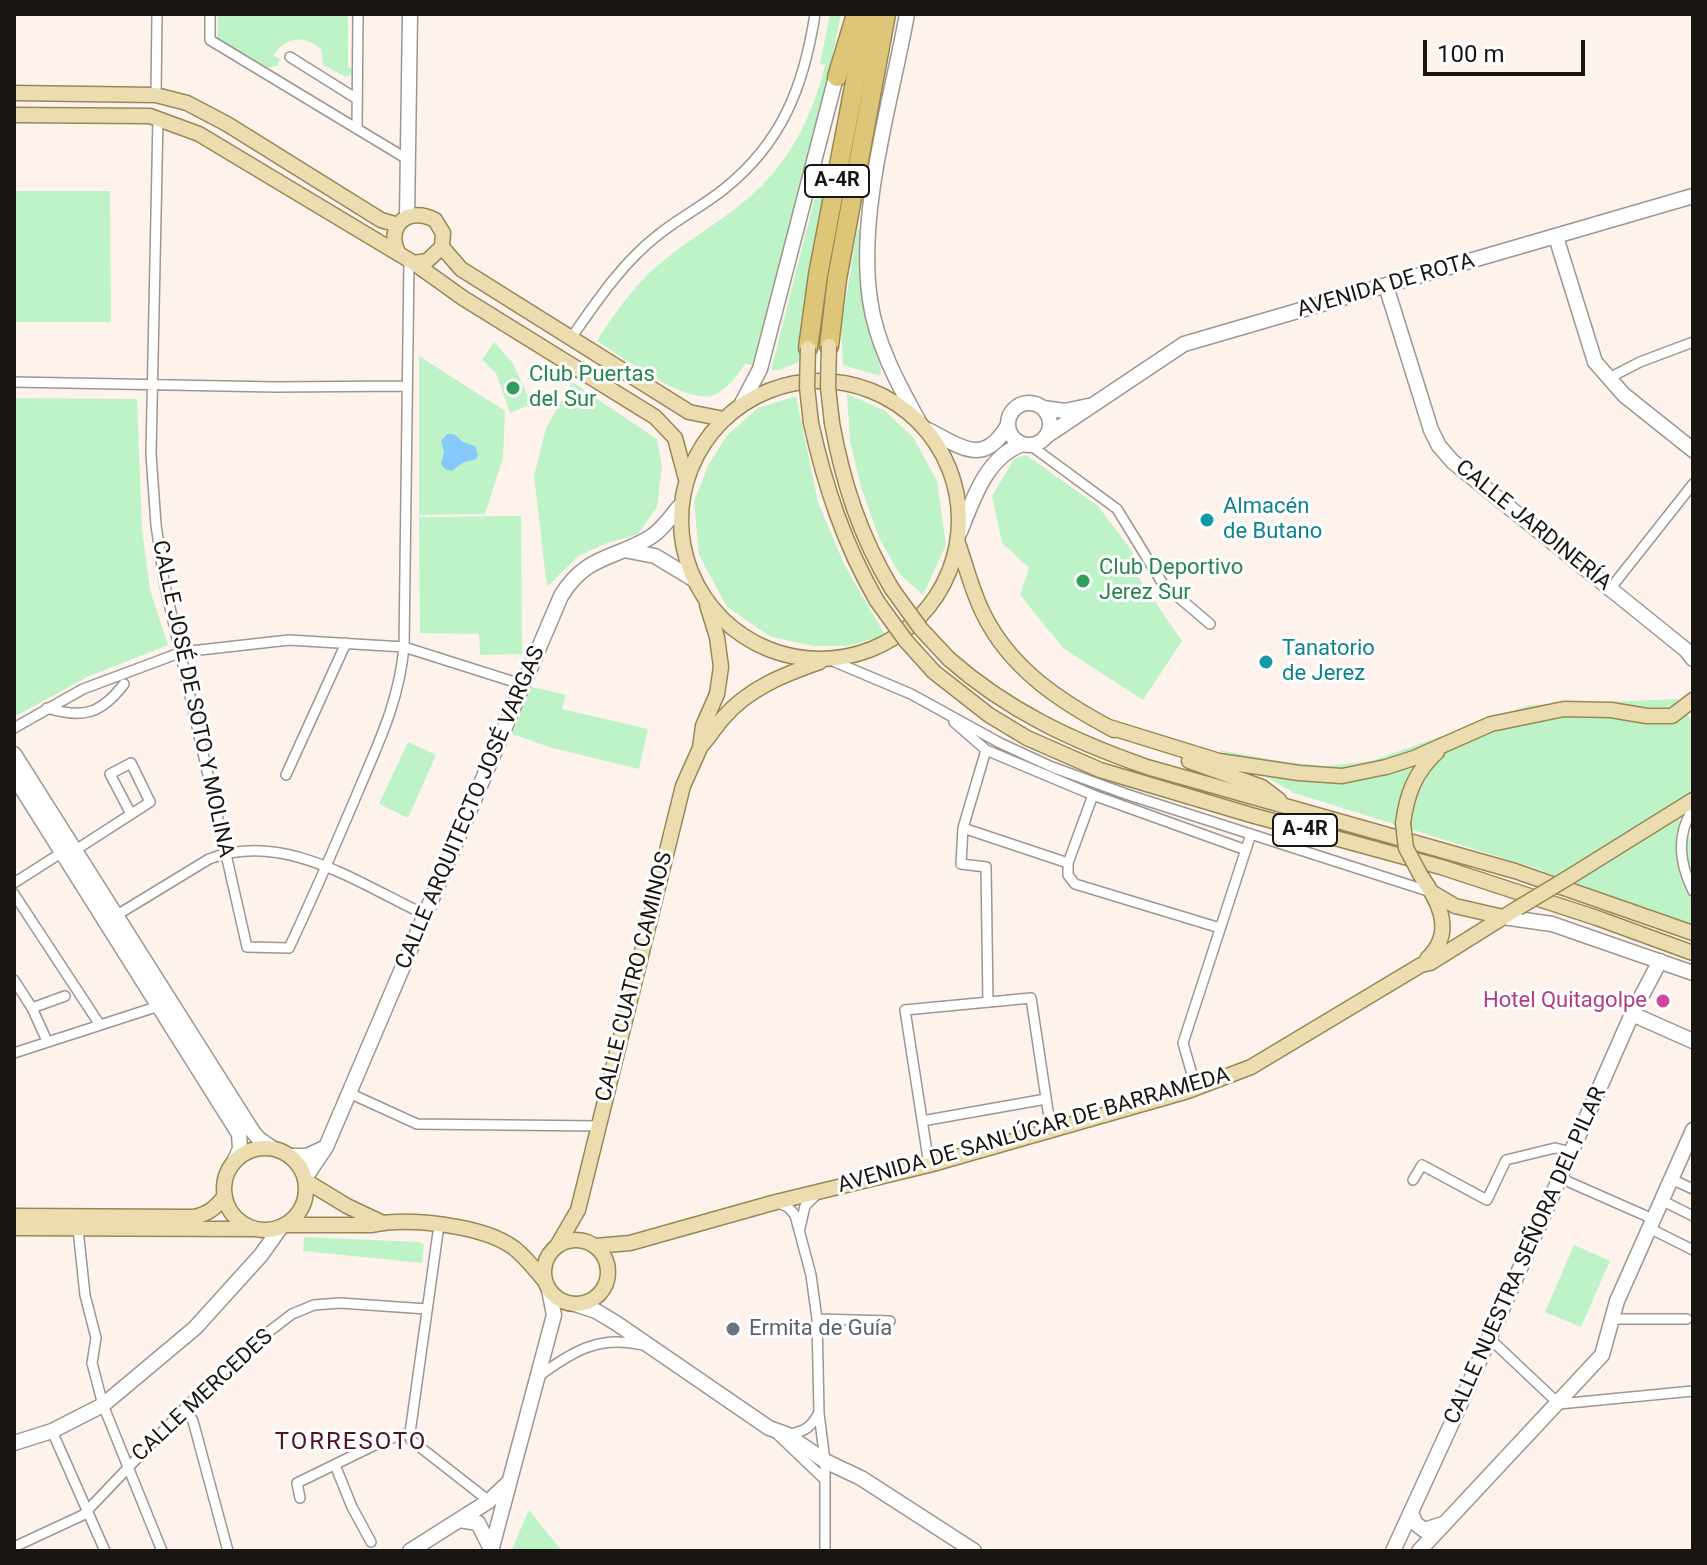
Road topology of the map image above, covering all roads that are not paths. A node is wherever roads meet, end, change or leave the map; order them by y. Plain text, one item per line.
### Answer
1 (157, 14) edge
2 (210, 14) edge
3 (358, 14) edge
4 (410, 14) edge
5 (815, 14) edge
6 (847, 14) edge
7 (856, 14) edge
8 (868, 14) edge
9 (886, 14) edge
10 (907, 14) edge
11 (290, 57) dead end
12 (837, 77) junction
13 (14, 93) edge
14 (156, 95) junction
15 (357, 99) junction
16 (14, 115) edge
17 (158, 118) junction
18 (357, 129) junction
19 (407, 159) junction
20 (1693, 196) edge
21 (402, 221) junction
22 (1556, 237) junction
23 (442, 247) junction
24 (407, 260) junction
25 (1386, 286) junction
26 (571, 338) junction
27 (1693, 342) edge
28 (829, 346) joint
29 (808, 348) joint
30 (1607, 379) junction
31 (14, 382) edge
32 (151, 385) junction
33 (406, 386) junction
34 (741, 405) junction
35 (1092, 405) junction
36 (1043, 408) junction
37 (724, 419) junction
38 (923, 425) junction
39 (1008, 425) junction
40 (1037, 444) junction
41 (1693, 450) edge
42 (686, 479) junction
43 (1693, 484) edge
44 (679, 507) junction
45 (959, 538) junction
46 (624, 550) junction
47 (693, 579) junction
48 (1610, 589) junction
49 (706, 601) junction
50 (1210, 624) dead end
51 (346, 643) junction
52 (404, 647) junction
53 (182, 652) junction
54 (1691, 654) edge
55 (828, 662) junction
56 (124, 684) dead end
57 (524, 685) junction
58 (1693, 700) edge
59 (47, 708) junction
60 (938, 709) junction
61 (1109, 727) junction
62 (14, 728) edge
63 (1446, 744) junction
64 (700, 748) junction
65 (986, 750) junction
66 (14, 754) edge
67 (286, 775) dead end
68 (14, 776) edge
69 (1093, 795) junction
70 (1693, 800) edge
71 (1286, 805) junction
72 (1693, 808) edge
73 (131, 814) junction
74 (963, 828) junction
75 (1251, 834) junction
76 (1246, 850) junction
77 (68, 852) junction
78 (226, 853) junction
79 (1068, 863) junction
80 (326, 867) junction
81 (14, 883) edge
82 (1693, 891) edge
83 (1433, 893) junction
84 (14, 894) edge
85 (426, 915) junction
86 (1503, 917) junction
87 (111, 918) junction
88 (1220, 928) junction
89 (1693, 933) edge
90 (1693, 953) edge
91 (1660, 961) junction
92 (1421, 965) junction
93 (1693, 973) edge
94 (14, 980) edge
95 (65, 996) dead end
96 (988, 1002) junction
97 (159, 1006) junction
98 (32, 1008) junction
99 (1632, 1014) junction
100 (100, 1025) junction
101 (47, 1041) junction
102 (1693, 1041) edge
103 (14, 1053) edge
104 (1196, 1088) junction
105 (349, 1093) junction
106 (1046, 1099) junction
107 (922, 1121) junction
108 (598, 1126) junction
109 (1693, 1130) edge
110 (1051, 1131) junction
111 (326, 1147) junction
112 (272, 1148) junction
113 (1571, 1152) junction
114 (291, 1156) junction
115 (234, 1162) junction
116 (929, 1165) junction
117 (1560, 1178) junction
118 (305, 1179) junction
119 (1671, 1179) junction
120 (1413, 1180) dead end
121 (1693, 1189) edge
122 (820, 1192) junction
123 (225, 1196) junction
124 (1661, 1200) junction
125 (776, 1202) junction
126 (578, 1210) junction
127 (14, 1216) edge
128 (1693, 1216) edge
129 (383, 1223) junction
130 (1651, 1224) junction
131 (439, 1225) junction
132 (283, 1226) junction
133 (14, 1228) edge
134 (800, 1228) junction
135 (78, 1229) junction
136 (255, 1229) junction
137 (590, 1243) junction
138 (513, 1247) junction
139 (553, 1250) junction
140 (1693, 1250) edge
141 (261, 1255) junction
142 (547, 1285) junction
143 (571, 1304) junction
144 (427, 1309) junction
145 (554, 1315) junction
146 (817, 1319) junction
147 (1612, 1319) junction
148 (1687, 1319) dead end
149 (890, 1321) dead end
150 (1488, 1337) junction
151 (652, 1347) junction
152 (536, 1378) junction
153 (1693, 1391) edge
154 (1559, 1404) junction
155 (103, 1405) junction
156 (185, 1408) junction
157 (819, 1413) junction
158 (769, 1428) junction
159 (52, 1431) junction
160 (410, 1433) junction
161 (786, 1434) junction
162 (14, 1443) edge
163 (825, 1461) junction
164 (335, 1465) junction
165 (128, 1467) junction
166 (823, 1478) junction
167 (508, 1484) junction
168 (300, 1498) dead end
169 (489, 1501) junction
170 (88, 1510) junction
171 (1411, 1512) junction
172 (459, 1520) junction
173 (1447, 1523) junction
174 (371, 1542) dead end
175 (14, 1547) edge
176 (491, 1550) edge
177 (105, 1551) edge
178 (162, 1551) edge
179 (228, 1551) edge
180 (410, 1551) edge
181 (825, 1551) edge
182 (974, 1551) edge
183 (1393, 1551) edge
184 (1419, 1551) edge

1 - 14 street
2 - 18 street
3 - 15 street
4 - 19 street
5 - 26 street
6 - 12 street
7 - 12 highway
8 - 29 highway, A-4R
9 - 28 highway, A-4R
10 - 38 street
11 - 15 street
12 - 34 street
13 - 14 main road
14 - 21 main road
15 - 18 street
16 - 17 main road
17 - 24 main road
17 - 32 street, CALLE JOSÉ DE SOTO Y MOLINA
18 - 19 street
19 - 21 street
20 - 22 street, AVENIDA DE ROTA
21 - 23 main road
21 - 24 main road
22 - 25 street, AVENIDA DE ROTA
22 - 30 street
23 - 24 main road
23 - 26 main road
24 - 33 street
24 - 42 main road
25 - 35 street, AVENIDA DE ROTA
25 - 48 street, CALLE JARDINERÍA
26 - 37 main road
27 - 30 street
28 - 71 main road, A-4R, bridge
29 - 90 main road, A-4R, bridge
30 - 41 street
31 - 32 street
32 - 33 street
32 - 53 street, CALLE JOSÉ DE SOTO Y MOLINA
33 - 52 street
34 - 37 main road
34 - 38 main road
35 - 36 street, AVENIDA DE ROTA
35 - 40 street, AVENIDA DE ROTA
36 - 39 street
36 - 40 street
37 - 42 main road
38 - 39 street
38 - 45 main road
39 - 40 street
40 - 45 street, AVENIDA DE ROTA
40 - 50 street
42 - 44 main road
43 - 48 street
44 - 46 street, CALLE ARQUITECTO JOSÉ VARGAS
44 - 47 main road
45 - 55 main road
45 - 61 main road
46 - 47 street
46 - 57 street, CALLE ARQUITECTO JOSÉ VARGAS
47 - 49 main road
48 - 54 street, CALLE JARDINERÍA
49 - 55 main road
49 - 64 main road, CALLE CUATRO CAMINOS
51 - 52 street
51 - 53 street
51 - 67 street
52 - 57 street
52 - 80 street
53 - 59 street
53 - 78 street, CALLE JOSÉ DE SOTO Y MOLINA
55 - 60 street
55 - 64 main road, CALLE CUATRO CAMINOS
56 - 59 street
57 - 85 street, CALLE ARQUITECTO JOSÉ VARGAS
58 - 63 main road
59 - 62 street
60 - 65 street
60 - 75 street
61 - 63 main road
61 - 71 main road
63 - 83 main road, bridge
64 - 108 main road, CALLE CUATRO CAMINOS
65 - 69 street
65 - 74 street
66 - 77 street
68 - 77 street
69 - 76 street
69 - 79 street
70 - 86 main road, AVENIDA DE SANLÚCAR DE BARRAMEDA, bridge
71 - 89 main road, A-4R
72 - 82 street
73 - 73 street
73 - 77 street
74 - 79 street
74 - 96 street
75 - 76 street
75 - 83 street
76 - 88 street
77 - 81 street
77 - 87 street
78 - 80 street
78 - 80 street, CALLE JOSÉ DE SOTO Y MOLINA
78 - 87 street
79 - 88 street
80 - 85 street
83 - 86 main road
83 - 92 main road
84 - 100 street
85 - 105 street, CALLE ARQUITECTO JOSÉ VARGAS
86 - 91 street
86 - 92 main road, AVENIDA DE SANLÚCAR DE BARRAMEDA
87 - 97 street
87 - 112 street
88 - 104 street
91 - 93 street
91 - 99 street, CALLE NUESTRA SEÑORA DEL PILAR
92 - 104 main road, AVENIDA DE SANLÚCAR DE BARRAMEDA
94 - 98 street
95 - 98 street
96 - 106 street
96 - 107 street
97 - 100 street
97 - 115 street
98 - 101 street
99 - 102 street
99 - 113 street, CALLE NUESTRA SEÑORA DEL PILAR
100 - 101 street
101 - 103 street
104 - 110 main road, AVENIDA DE SANLÚCAR DE BARRAMEDA
105 - 108 street
105 - 111 street, CALLE ARQUITECTO JOSÉ VARGAS
106 - 107 street
106 - 110 street
107 - 116 street
108 - 126 main road, CALLE CUATRO CAMINOS
109 - 119 street
110 - 116 main road, AVENIDA DE SANLÚCAR DE BARRAMEDA
111 - 114 street
111 - 118 street, CALLE ARQUITECTO JOSÉ VARGAS
112 - 114 main road
112 - 115 main road
113 - 117 street, CALLE NUESTRA SEÑORA DEL PILAR
113 - 120 street
114 - 118 main road
115 - 123 main road
116 - 122 main road, AVENIDA DE SANLÚCAR DE BARRAMEDA
117 - 130 street
117 - 150 street, CALLE NUESTRA SEÑORA DEL PILAR
118 - 129 main road
118 - 132 main road
119 - 121 street
119 - 124 street
122 - 125 main road, AVENIDA DE SANLÚCAR DE BARRAMEDA
122 - 134 street
123 - 127 main road
123 - 136 main road
124 - 128 street
124 - 130 street
125 - 134 street
125 - 137 main road, AVENIDA DE SANLÚCAR DE BARRAMEDA
126 - 137 main road, CALLE CUATRO CAMINOS
126 - 139 main road, CALLE CUATRO CAMINOS
129 - 131 main road
129 - 132 main road
130 - 140 street
130 - 147 street
131 - 138 main road
131 - 144 street
132 - 136 main road
132 - 141 street
133 - 135 main road
134 - 146 street
135 - 136 main road
135 - 155 street
136 - 141 street
137 - 139 main road
137 - 143 main road
138 - 139 main road
138 - 142 main road
139 - 142 main road
141 - 155 street
142 - 143 main road
142 - 145 street
143 - 145 street
143 - 151 street
144 - 156 street, CALLE MERCEDES
144 - 160 street
145 - 152 street
146 - 149 street
146 - 157 street
147 - 148 street
147 - 154 street
150 - 154 street
150 - 171 street, CALLE NUESTRA SEÑORA DEL PILAR
151 - 152 street
151 - 158 street
152 - 167 street
153 - 154 street
154 - 173 street
155 - 159 street
155 - 165 street
156 - 165 street, CALLE MERCEDES
156 - 179 street
157 - 161 street
157 - 163 street
158 - 161 street
158 - 166 street
159 - 162 street
159 - 170 street
160 - 164 street
160 - 169 street
161 - 163 street
163 - 166 street
163 - 182 street
164 - 168 street
164 - 174 street
165 - 170 street, CALLE MERCEDES
165 - 178 street
166 - 181 street
167 - 169 street
167 - 176 street
169 - 172 street
170 - 175 street
170 - 177 street
171 - 173 street
171 - 183 street, CALLE NUESTRA SEÑORA DEL PILAR
172 - 176 street
172 - 180 street
173 - 184 street

